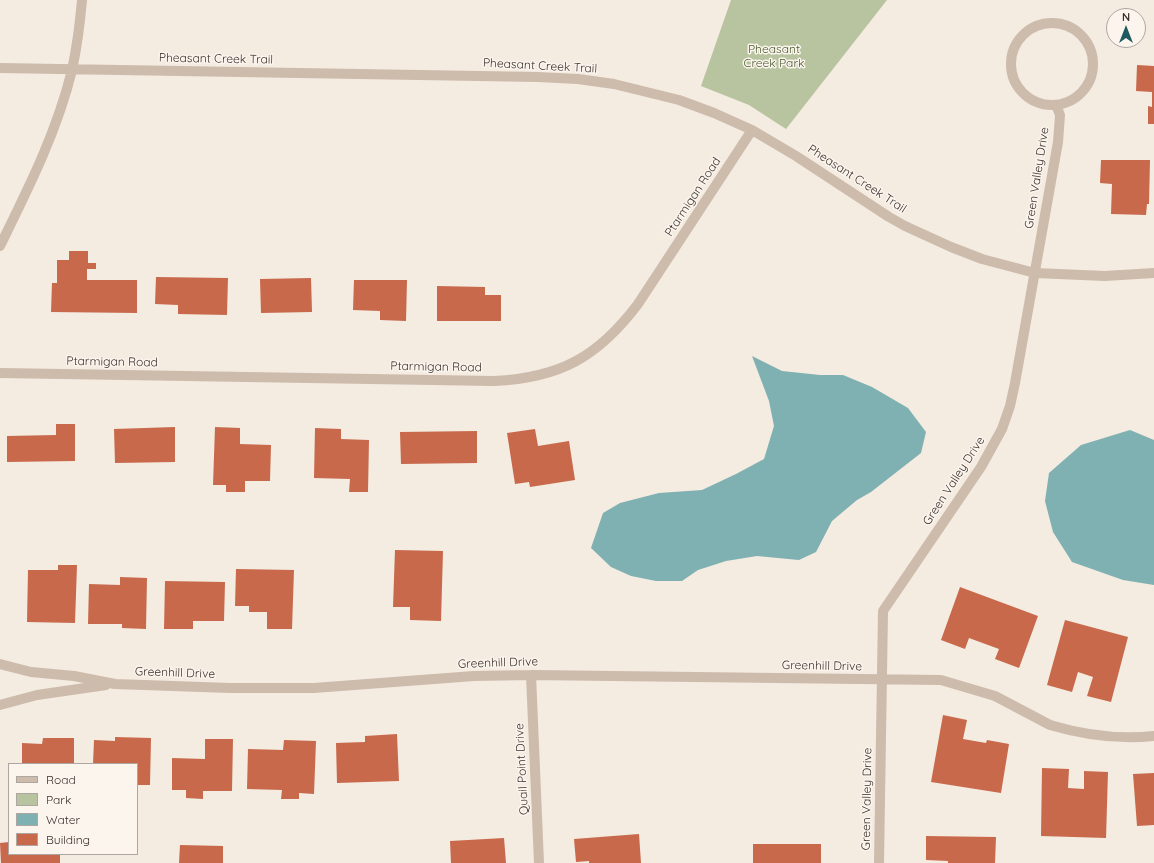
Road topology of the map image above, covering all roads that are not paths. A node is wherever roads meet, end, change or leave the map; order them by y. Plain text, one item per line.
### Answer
1 (82, 0) edge
2 (0, 68) edge
3 (72, 70) junction
4 (1056, 105) junction
5 (752, 130) junction
6 (0, 246) edge
7 (1035, 273) junction
8 (1154, 273) edge
9 (0, 373) edge
10 (0, 664) edge
11 (531, 674) junction
12 (882, 680) junction
13 (115, 684) junction
14 (0, 705) edge
15 (1154, 736) edge
16 (539, 863) edge
17 (879, 863) edge

1 - 3 street
2 - 3 street, Pheasant Creek Trail
3 - 5 street, Pheasant Creek Trail
3 - 6 street
4 - 4 street
4 - 7 street, Green Valley Drive
5 - 7 street, Pheasant Creek Trail
5 - 9 street, Ptarmigan Road
7 - 8 street, Pheasant Creek Trail
7 - 12 street, Green Valley Drive
10 - 13 street, Greenhill Drive
11 - 12 street, Greenhill Drive
11 - 13 street, Greenhill Drive
11 - 16 street, Quail Point Drive
12 - 15 street, Greenhill Drive
12 - 17 street, Green Valley Drive
13 - 14 street, Greenhill Drive

